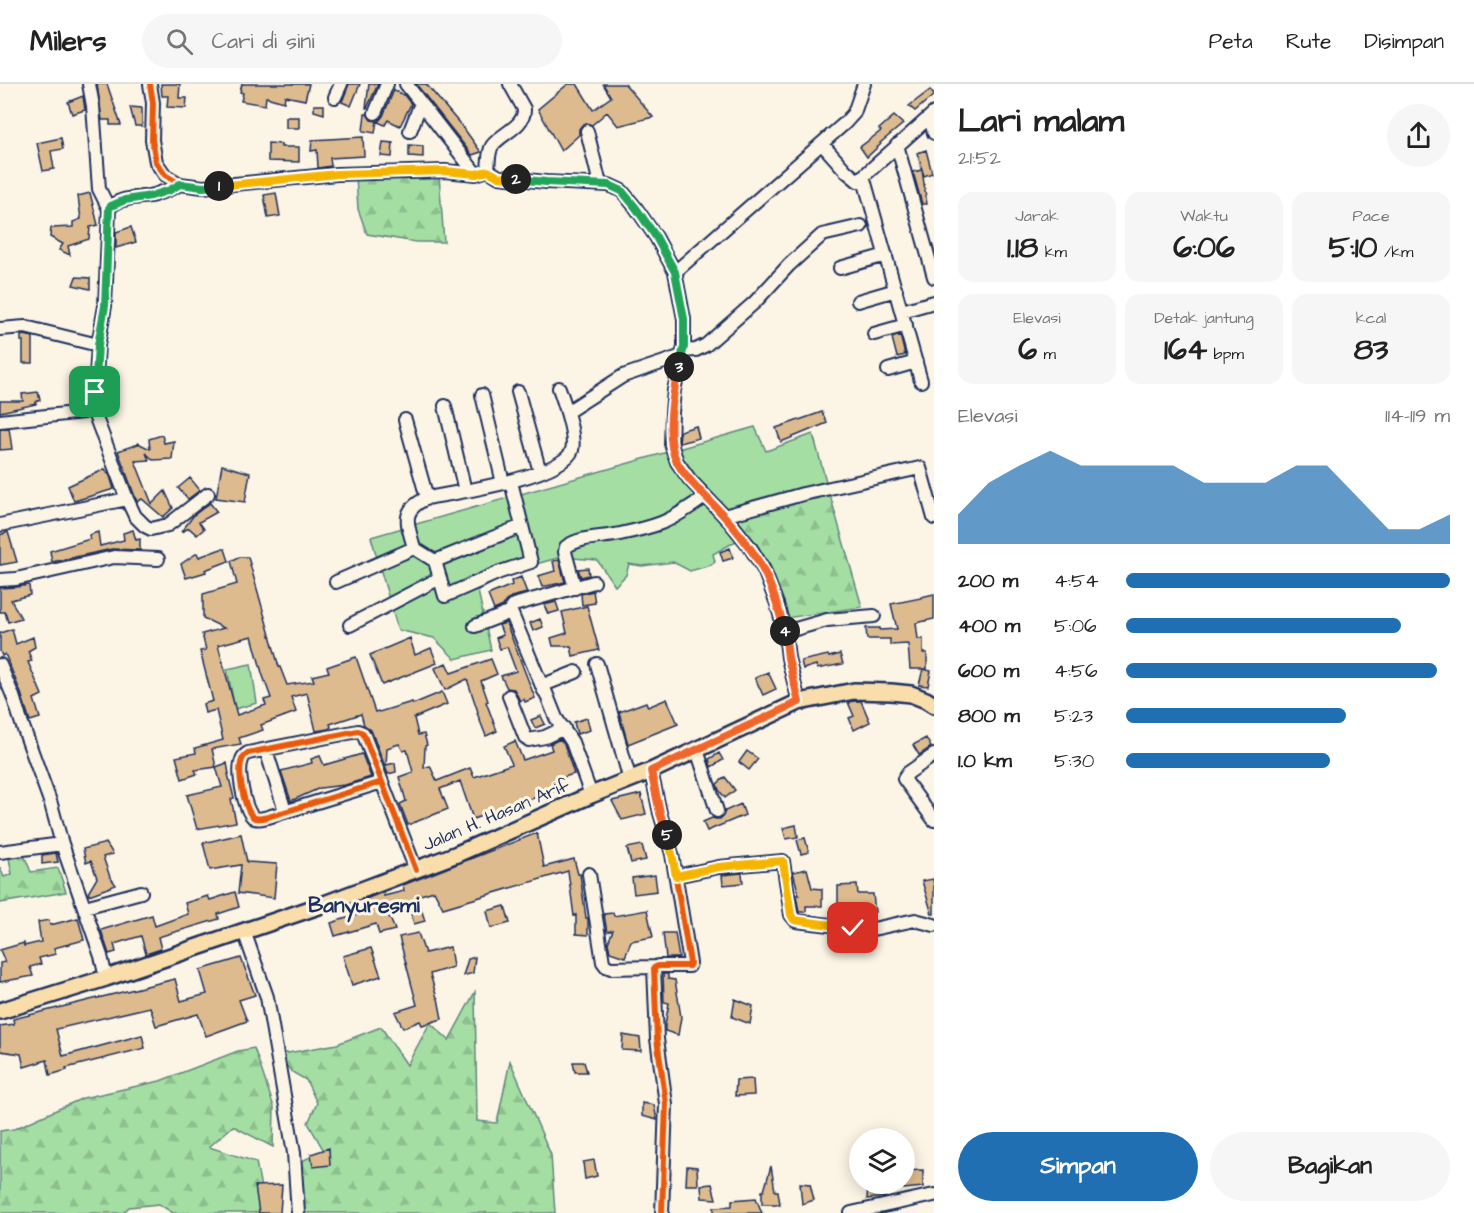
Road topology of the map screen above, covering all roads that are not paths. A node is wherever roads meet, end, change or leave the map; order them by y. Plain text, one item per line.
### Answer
1 (89, 84) edge
2 (150, 84) edge
3 (341, 84) edge
4 (387, 84) edge
5 (406, 84) edge
6 (510, 84) edge
7 (864, 84) edge
8 (335, 97) dead end
9 (421, 103) junction
10 (375, 113) dead end
11 (932, 115) edge
12 (410, 131) dead end
13 (587, 131) dead end
14 (934, 133) edge
15 (822, 144) junction
16 (897, 146) junction
17 (482, 172) junction
18 (863, 176) junction
19 (180, 184) junction
20 (600, 184) junction
21 (109, 208) junction
22 (861, 226) dead end
23 (931, 253) edge
24 (886, 255) junction
25 (840, 268) dead end
26 (675, 272) junction
27 (934, 277) edge
28 (896, 290) junction
29 (858, 301) dead end
30 (934, 302) edge
31 (902, 312) junction
32 (906, 325) junction
33 (0, 329) edge
34 (874, 334) dead end
35 (98, 345) junction
36 (682, 353) junction
37 (916, 362) junction
38 (888, 370) dead end
39 (921, 381) dead end
40 (560, 388) dead end
41 (518, 392) dead end
42 (482, 395) dead end
43 (91, 405) junction
44 (445, 406) dead end
45 (567, 412) junction
46 (405, 420) dead end
47 (0, 421) edge
48 (540, 472) junction
49 (507, 482) junction
50 (465, 490) junction
51 (208, 494) dead end
52 (705, 496) junction
53 (427, 498) junction
54 (127, 500) junction
55 (724, 516) junction
56 (934, 518) edge
57 (0, 525) edge
58 (522, 526) junction
59 (414, 548) junction
60 (158, 559) dead end
61 (435, 561) junction
62 (440, 578) junction
63 (0, 580) edge
64 (336, 582) dead end
65 (594, 582) dead end
66 (575, 588) junction
67 (511, 612) junction
68 (874, 616) dead end
69 (350, 625) dead end
70 (475, 626) dead end
71 (785, 632) junction
72 (597, 663) dead end
73 (0, 666) edge
74 (576, 672) dead end
75 (544, 691) junction
76 (510, 696) dead end
77 (799, 702) junction
78 (934, 705) edge
79 (564, 728) junction
80 (266, 750) junction
81 (698, 750) junction
82 (934, 755) edge
83 (651, 771) junction
84 (630, 780) junction
85 (382, 782) junction
86 (591, 795) junction
87 (285, 811) junction
88 (717, 811) dead end
89 (934, 820) edge
90 (62, 844) junction
91 (0, 852) edge
92 (416, 870) junction
93 (589, 874) dead end
94 (676, 876) junction
95 (141, 892) dead end
96 (85, 907) junction
97 (934, 925) edge
98 (244, 932) junction
99 (655, 967) junction
100 (106, 978) junction
101 (0, 1011) edge
102 (934, 1194) edge
103 (298, 1213) edge
104 (662, 1213) edge
105 (850, 1213) edge

1 - 21 street
2 - 19 street
3 - 8 street
4 - 10 street
5 - 9 street
6 - 17 street
7 - 15 street
9 - 12 street
9 - 17 street
11 - 14 street
11 - 16 street
13 - 20 street
15 - 18 street
15 - 26 street
16 - 18 street
16 - 23 street
17 - 19 street
17 - 20 street
18 - 24 street
19 - 21 street
20 - 26 street
21 - 35 street
22 - 36 street
23 - 27 street
24 - 25 street
24 - 28 street
26 - 36 street
28 - 29 street
28 - 31 street
30 - 31 street
31 - 32 street
32 - 34 street
32 - 37 street
33 - 35 street
35 - 43 street
36 - 45 street
36 - 52 street
37 - 38 street
37 - 39 street
40 - 45 street
41 - 48 street
42 - 49 street
43 - 47 street
43 - 54 street
44 - 50 street
45 - 48 street
46 - 53 street
48 - 49 street
49 - 50 street
49 - 58 street
50 - 53 street
51 - 54 street
52 - 55 street
52 - 66 street
53 - 59 street
54 - 57 street
55 - 56 street
55 - 71 street
58 - 61 street
58 - 62 street
59 - 61 street
59 - 64 street
60 - 63 street
61 - 62 street
62 - 69 street
65 - 66 street
66 - 67 street
67 - 70 street
67 - 75 street
68 - 71 street
71 - 77 street
72 - 84 street
73 - 90 street
74 - 75 street
75 - 79 street
76 - 79 street
77 - 78 main road, Jalan H. Hasan Arif
77 - 81 main road, Jalan H. Hasan Arif
79 - 86 street
80 - 85 street
80 - 87 street
80 - 87 street
81 - 83 main road, Jalan H. Hasan Arif
81 - 88 street
82 - 89 street
83 - 84 main road, Jalan H. Hasan Arif
83 - 94 street
84 - 86 main road, Jalan H. Hasan Arif
85 - 87 street
85 - 92 street
86 - 92 main road, Jalan H. Hasan Arif
90 - 91 street
90 - 96 street
92 - 98 main road, Jalan H. Hasan Arif
93 - 99 street
94 - 97 street
94 - 99 street
95 - 96 street
96 - 100 street
98 - 100 main road, Jalan H. Hasan Arif
98 - 103 street
99 - 104 street
100 - 101 main road, Jalan H. Hasan Arif
102 - 105 street

